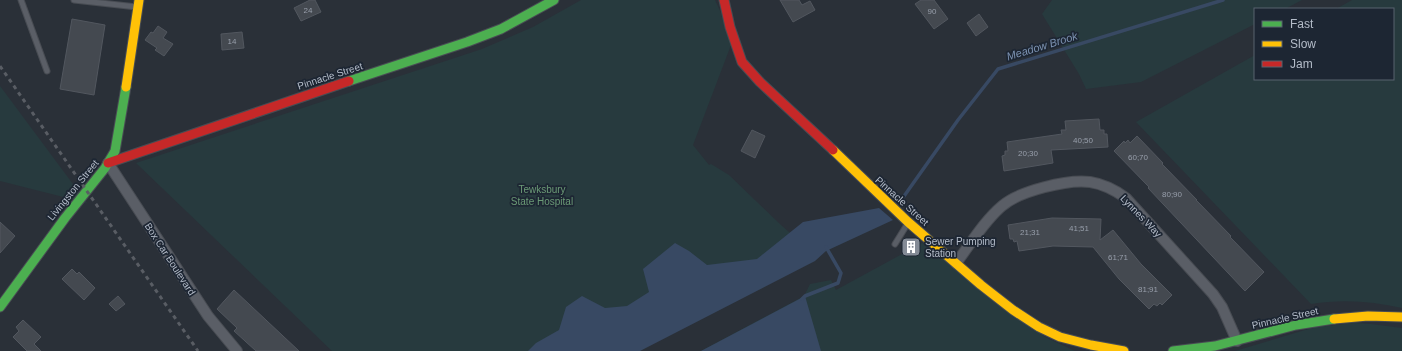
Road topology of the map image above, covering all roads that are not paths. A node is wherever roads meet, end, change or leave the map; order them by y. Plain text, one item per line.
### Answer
1 (21, 0) edge
2 (74, 0) edge
3 (554, 0) edge
4 (724, 0) edge
5 (139, 4) edge
6 (47, 71) dead end
7 (108, 163) junction
8 (908, 222) junction
9 (895, 244) dead end
10 (956, 263) junction
11 (0, 307) edge
12 (1402, 317) edge
13 (1237, 341) junction
14 (237, 351) edge
15 (1124, 351) edge
16 (1173, 351) edge

1 - 6 lane
2 - 5 lane
3 - 7 street, Pinnacle Street
4 - 8 street, Pinnacle Street
5 - 7 street, Livingston Street
7 - 11 street, Livingston Street
7 - 14 street, Box Car Boulevard
8 - 9 lane
8 - 10 street, Pinnacle Street
10 - 13 street, Lynnes Way
10 - 15 street, Pinnacle Street
12 - 13 street, Pinnacle Street
13 - 16 street, Pinnacle Street

